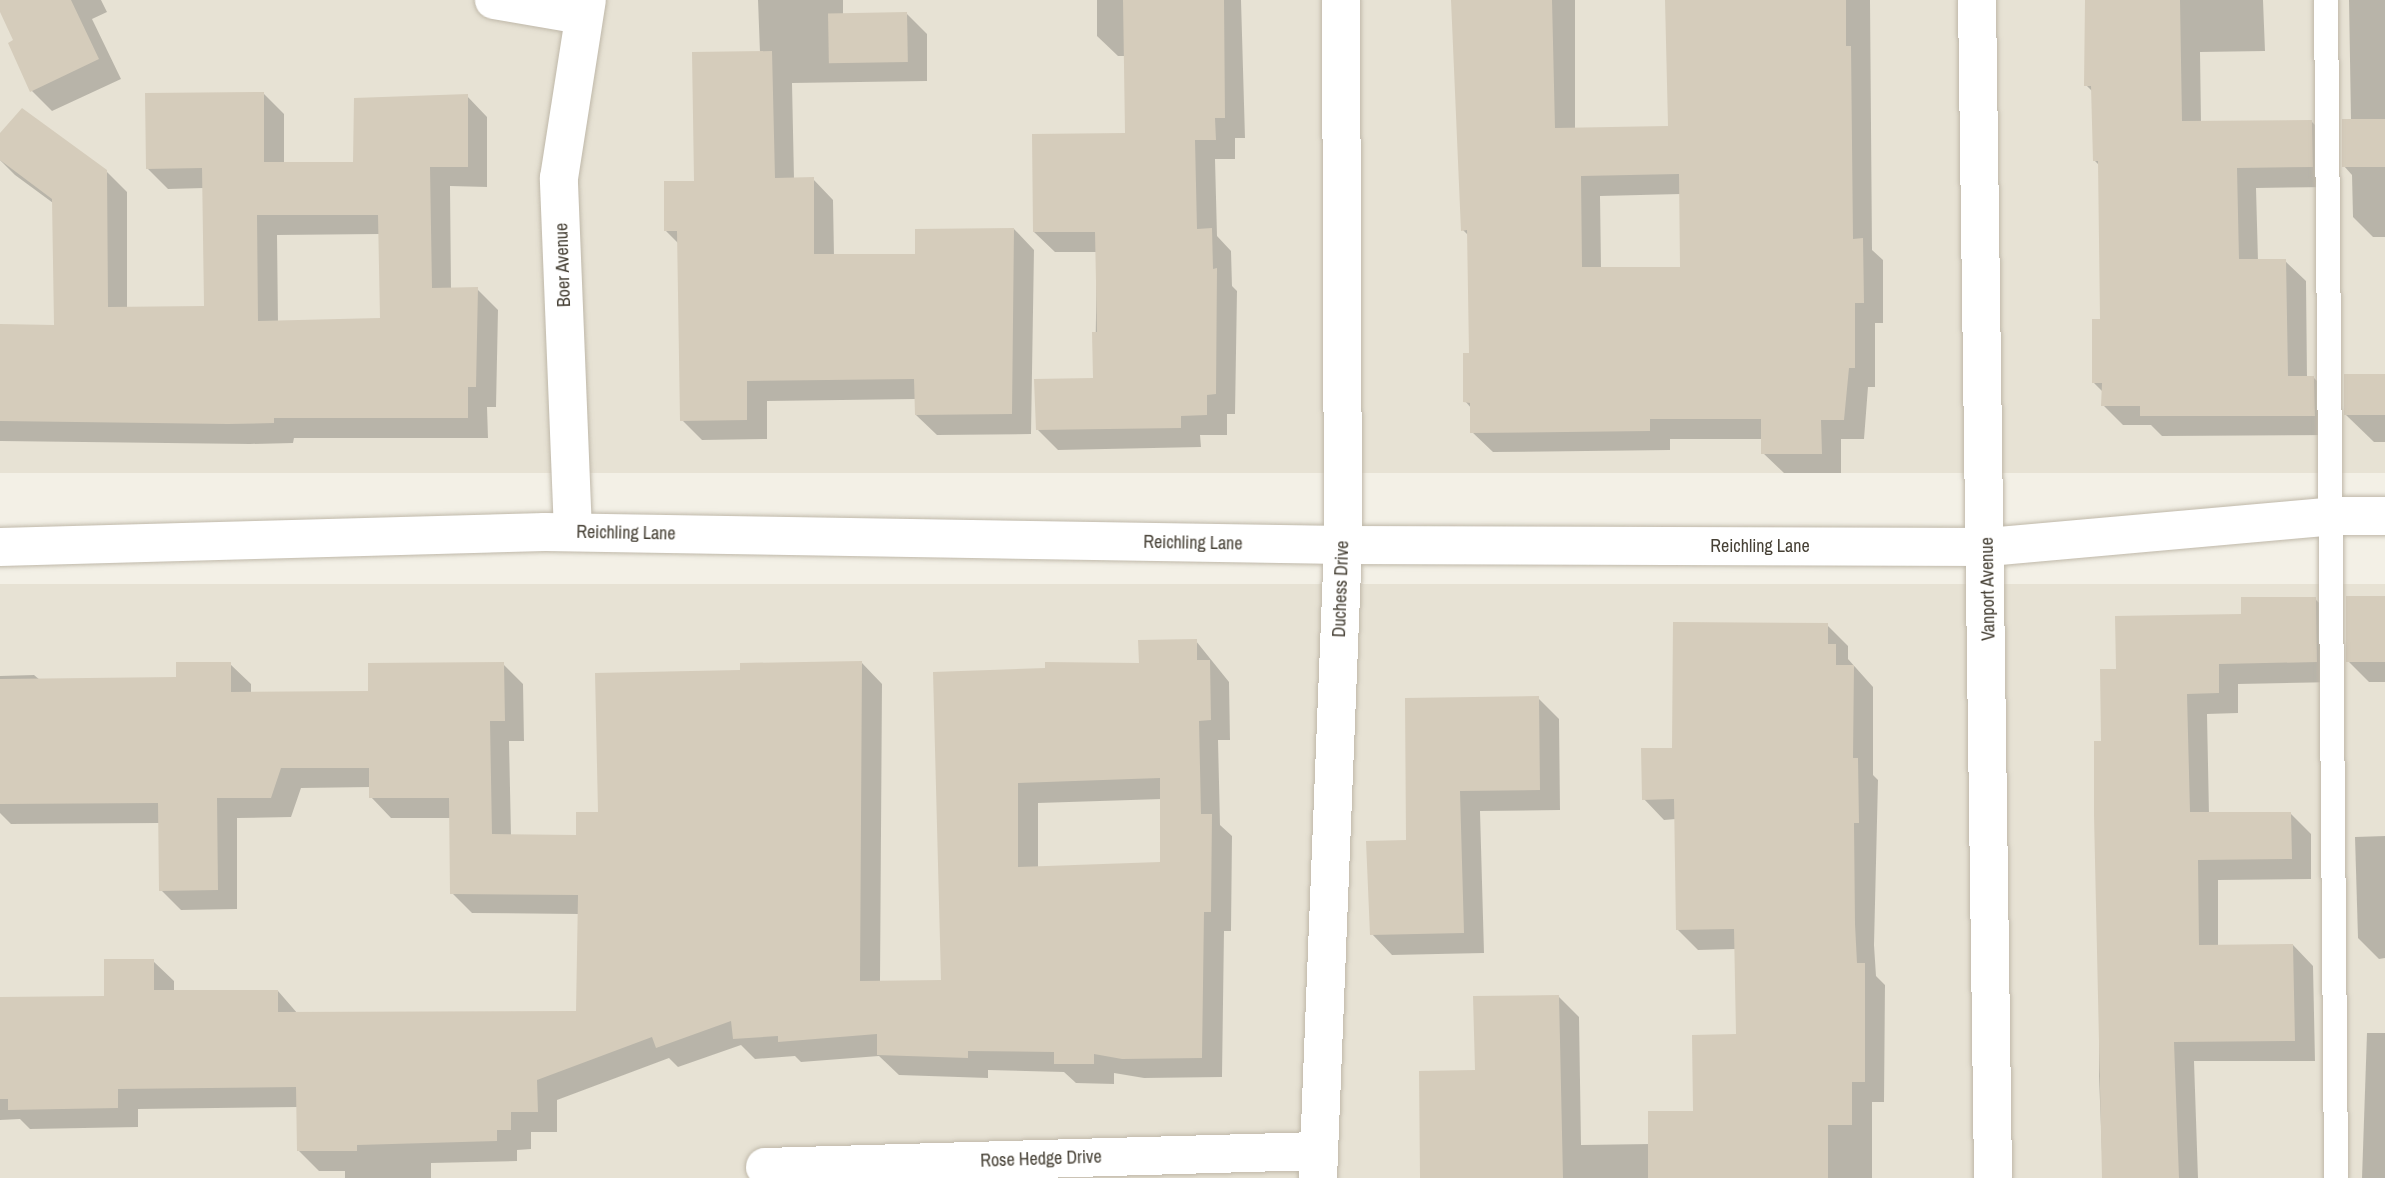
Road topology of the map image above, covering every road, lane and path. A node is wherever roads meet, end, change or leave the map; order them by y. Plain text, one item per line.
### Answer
1 (494, 0) edge
2 (1341, 0) edge
3 (1977, 0) edge
4 (2326, 0) edge
5 (585, 7) edge
6 (2332, 516) junction
7 (2385, 516) edge
8 (573, 532) junction
9 (1343, 545) junction
10 (0, 547) edge
11 (1988, 547) junction
12 (1317, 1165) edge
13 (765, 1167) dead end
14 (1993, 1178) edge
15 (2336, 1178) edge

1 - 5 street
2 - 9 street, Duchess Drive
3 - 11 street, Vanport Avenue
4 - 6 lane
5 - 8 street, Boer Avenue
6 - 7 street, Reichling Lane
6 - 11 street, Reichling Lane
6 - 15 lane
8 - 9 street, Reichling Lane
8 - 10 street, Reichling Lane
9 - 11 street, Reichling Lane
9 - 12 street, Duchess Drive
11 - 14 street, Vanport Avenue
12 - 13 street, Rose Hedge Drive

